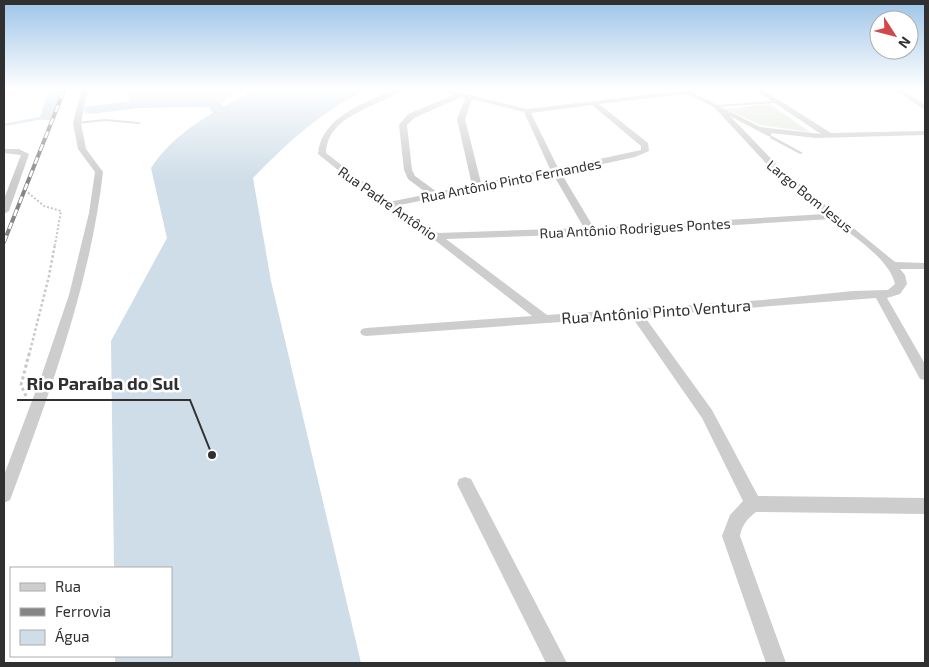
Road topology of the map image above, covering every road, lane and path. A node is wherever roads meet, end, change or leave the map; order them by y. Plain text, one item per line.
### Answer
1 (78, 119) edge
2 (344, 119) edge
3 (408, 119) edge
4 (461, 119) edge
5 (530, 119) edge
6 (614, 119) edge
7 (728, 119) edge
8 (742, 119) edge
9 (801, 119) edge
10 (139, 122) dead end
11 (77, 123) junction
12 (761, 129) junction
13 (908, 133) junction
14 (925, 133) edge
15 (828, 136) junction
16 (771, 137) junction
17 (746, 138) junction
18 (925, 139) edge
19 (4, 151) edge
20 (801, 153) dead end
21 (555, 170) junction
22 (477, 187) junction
23 (8, 188) edge
24 (25, 190) dead end
25 (435, 195) junction
26 (387, 205) junction
27 (5, 206) edge
28 (834, 216) junction
29 (591, 231) junction
30 (436, 236) junction
31 (878, 251) joint
32 (892, 265) junction
33 (925, 266) edge
34 (878, 294) junction
35 (634, 312) junction
36 (543, 318) junction
37 (366, 332) dead end
38 (925, 375) edge
39 (34, 416) junction
40 (465, 484) dead end
41 (4, 496) edge
42 (753, 504) junction
43 (925, 506) edge
44 (557, 663) edge
45 (776, 663) edge

1 - 11 street
2 - 26 street, Rua Padre Antônio
3 - 25 street
4 - 22 street
5 - 21 street
6 - 21 street, Rua Antônio Pinto Fernandes
7 - 17 street, Largo Bom Jesus
8 - 12 street
9 - 15 street
10 - 11 lane
11 - 39 street
12 - 15 street
12 - 16 street, Largo Bom Jesus
13 - 14 street
13 - 15 street
13 - 18 street
16 - 17 street, Largo Bom Jesus
16 - 20 lane
17 - 28 street, Largo Bom Jesus
19 - 23 street
21 - 22 street, Rua Antônio Pinto Fernandes
21 - 29 street
22 - 25 street, Rua Antônio Pinto Fernandes
23 - 27 street
24 - 39 path
25 - 26 street, Rua Antônio Pinto Fernandes
26 - 30 street, Rua Padre Antônio
28 - 29 street, Rua Antônio Rodrigues Pontes
28 - 31 street, Largo Bom Jesus
29 - 30 street, Rua Antônio Rodrigues Pontes
30 - 36 street, Rua Padre Antônio
31 - 32 street, Rua Antônio Pinto Ventura
32 - 33 street
32 - 34 street, Rua Antônio Pinto Ventura
34 - 35 street, Rua Antônio Pinto Ventura
34 - 38 street
35 - 36 street, Rua Antônio Pinto Ventura
35 - 42 street
36 - 37 street, Rua Antônio Pinto Ventura
39 - 41 street
40 - 44 street
42 - 43 street
42 - 45 street

